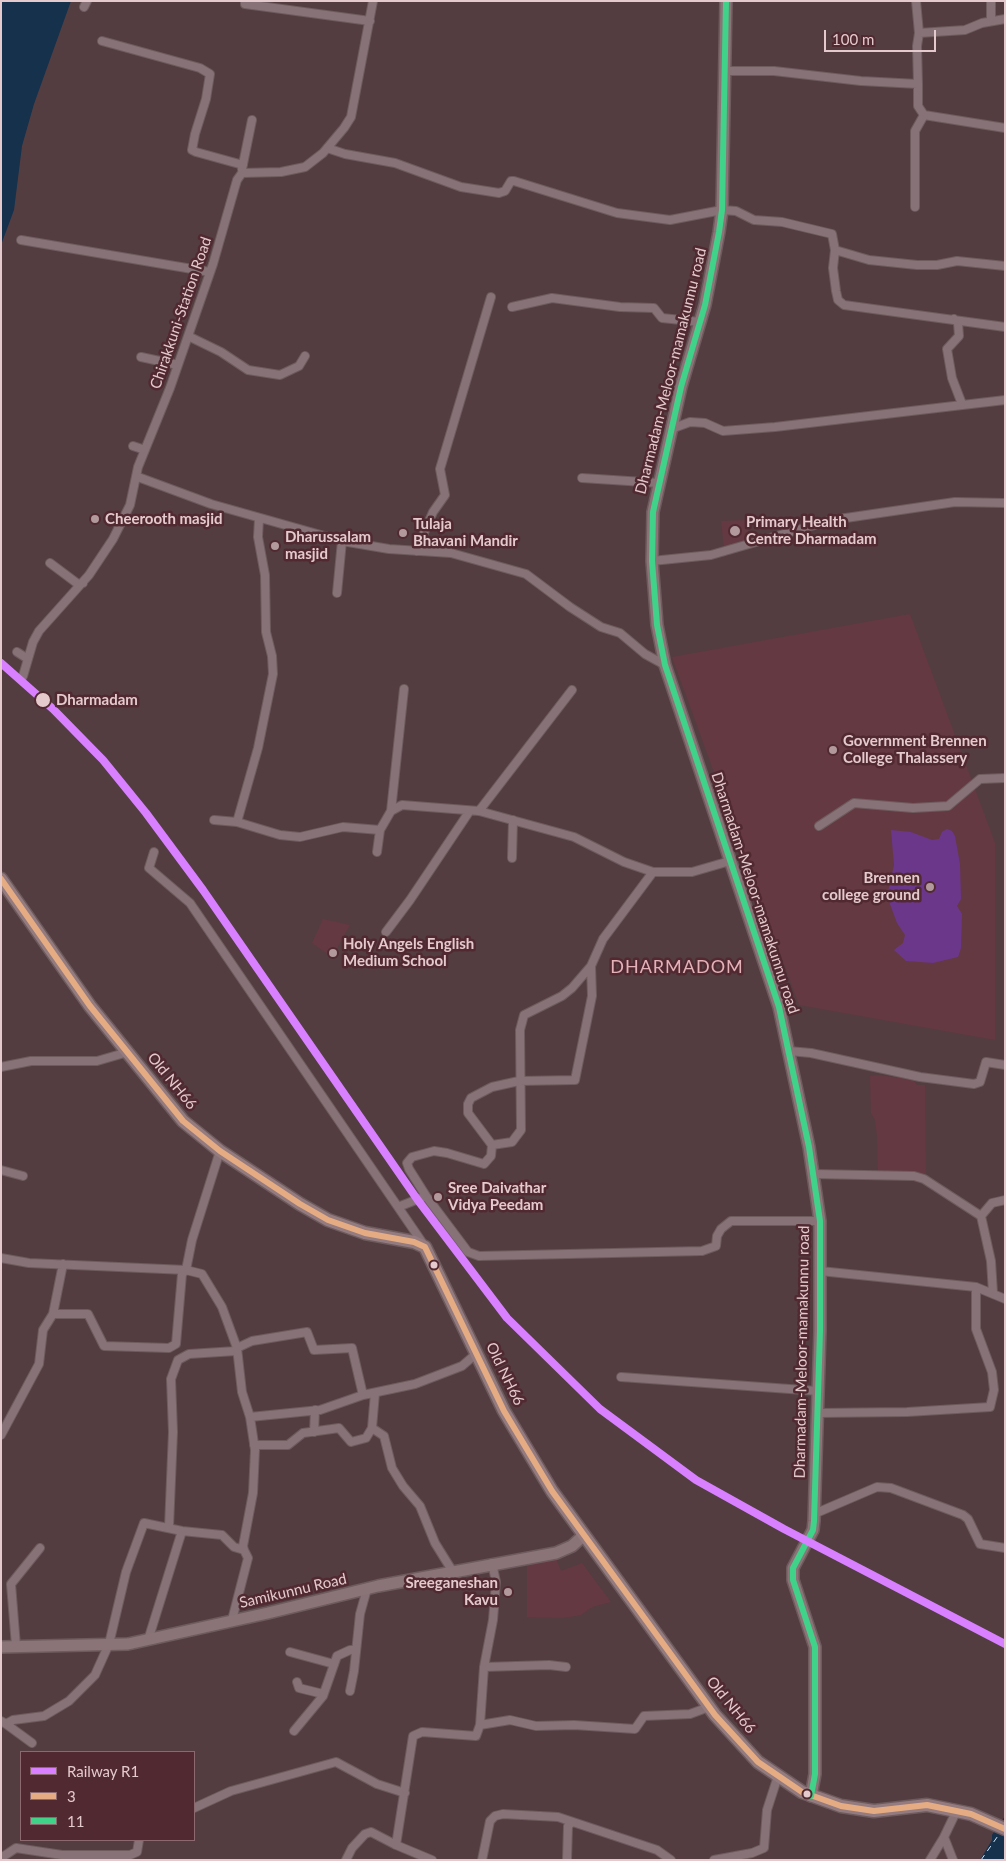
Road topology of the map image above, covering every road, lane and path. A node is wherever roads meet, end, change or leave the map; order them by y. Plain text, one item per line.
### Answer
1 (245, 1) edge
2 (373, 1) edge
3 (726, 1) edge
4 (916, 1) edge
5 (991, 1) edge
6 (1005, 19) edge
7 (370, 20) junction
8 (991, 21) junction
9 (919, 33) junction
10 (102, 42) dead end
11 (725, 71) junction
12 (918, 84) junction
13 (924, 115) junction
14 (252, 120) dead end
15 (1005, 128) edge
16 (328, 148) junction
17 (243, 165) junction
18 (242, 173) junction
19 (915, 207) dead end
20 (722, 210) junction
21 (21, 240) dead end
22 (835, 250) junction
23 (1005, 266) edge
24 (210, 272) junction
25 (491, 297) dead end
26 (512, 307) dead end
27 (954, 319) junction
28 (700, 322) junction
29 (1005, 327) edge
30 (188, 336) junction
31 (305, 356) dead end
32 (141, 357) dead end
33 (178, 365) junction
34 (1005, 400) edge
35 (962, 404) junction
36 (671, 429) junction
37 (133, 446) dead end
38 (145, 450) junction
39 (138, 477) junction
40 (582, 478) dead end
41 (659, 483) junction
42 (1005, 504) edge
43 (259, 519) junction
44 (342, 541) junction
45 (416, 551) junction
46 (652, 561) junction
47 (50, 563) dead end
48 (83, 583) junction
49 (336, 593) dead end
50 (17, 652) dead end
51 (28, 659) junction
52 (665, 665) junction
53 (23, 676) dead end
54 (404, 689) dead end
55 (572, 690) dead end
56 (1005, 778) edge
57 (391, 811) junction
58 (479, 811) junction
59 (469, 812) junction
60 (214, 820) dead end
61 (513, 820) junction
62 (237, 822) junction
63 (819, 826) dead end
64 (380, 830) junction
65 (154, 852) dead end
66 (377, 852) dead end
67 (512, 858) dead end
68 (730, 861) junction
69 (653, 872) junction
70 (1, 879) edge
71 (386, 932) dead end
72 (591, 966) junction
73 (789, 1051) junction
74 (128, 1052) junction
75 (1005, 1065) edge
76 (1, 1067) edge
77 (520, 1081) junction
78 (492, 1145) junction
79 (220, 1151) junction
80 (1, 1170) edge
81 (813, 1174) junction
82 (23, 1176) dead end
83 (426, 1196) junction
84 (1005, 1200) edge
85 (398, 1207) junction
86 (981, 1216) junction
87 (820, 1221) junction
88 (425, 1247) junction
89 (1, 1258) edge
90 (63, 1264) junction
91 (186, 1270) junction
92 (820, 1271) junction
93 (976, 1287) junction
94 (993, 1293) junction
95 (1005, 1299) edge
96 (53, 1314) junction
97 (236, 1349) junction
98 (477, 1353) junction
99 (621, 1377) dead end
100 (818, 1391) junction
101 (375, 1393) junction
102 (364, 1395) junction
103 (315, 1410) junction
104 (818, 1412) junction
105 (250, 1417) junction
106 (372, 1428) junction
107 (314, 1432) junction
108 (1, 1435) edge
109 (254, 1445) junction
110 (814, 1514) junction
111 (169, 1527) junction
112 (182, 1531) junction
113 (584, 1534) junction
114 (40, 1548) dead end
115 (1005, 1548) edge
116 (244, 1550) junction
117 (492, 1563) junction
118 (453, 1572) junction
119 (367, 1589) junction
120 (232, 1620) junction
121 (149, 1637) junction
122 (110, 1644) junction
123 (16, 1646) junction
124 (1, 1647) edge
125 (356, 1650) junction
126 (290, 1652) dead end
127 (334, 1664) junction
128 (484, 1666) junction
129 (566, 1667) dead end
130 (297, 1682) dead end
131 (350, 1690) dead end
132 (323, 1694) junction
133 (709, 1706) junction
134 (3, 1723) edge
135 (480, 1726) junction
136 (294, 1731) dead end
137 (32, 1743) dead end
138 (778, 1776) junction
139 (405, 1793) junction
140 (811, 1796) junction
141 (195, 1808) edge
142 (956, 1812) junction
143 (572, 1822) junction
144 (1005, 1829) edge
145 (944, 1837) junction
146 (140, 1841) edge
147 (396, 1846) junction
148 (1, 1858) edge
149 (346, 1860) edge
150 (432, 1860) edge
151 (482, 1860) edge
152 (567, 1860) edge
153 (671, 1860) edge
154 (714, 1860) edge
155 (930, 1860) edge
156 (953, 1860) edge

1 - 7 street
2 - 7 street
3 - 11 main road, Dharmadam-Meloor-mamakunnu road
4 - 9 street
5 - 8 street
6 - 8 street
7 - 16 street
8 - 9 street
9 - 12 street
10 - 17 street
11 - 12 street
11 - 20 main road, Dharmadam-Meloor-mamakunnu road
12 - 13 street
13 - 15 street
13 - 19 street
14 - 17 street, Chirakkuni-Station Road
16 - 18 street
16 - 20 street
17 - 18 street, Chirakkuni-Station Road
18 - 24 street, Chirakkuni-Station Road
20 - 22 street
20 - 28 main road, Dharmadam-Meloor-mamakunnu road
21 - 24 street
22 - 23 street
22 - 27 street
24 - 30 street, Chirakkuni-Station Road
25 - 45 street
26 - 28 street
27 - 29 street
27 - 35 street
28 - 36 main road, Dharmadam-Meloor-mamakunnu road
30 - 31 street
30 - 33 street, Chirakkuni-Station Road
32 - 33 street
33 - 38 street, Chirakkuni-Station Road
34 - 35 street
35 - 36 street
36 - 41 main road, Dharmadam-Meloor-mamakunnu road
37 - 38 street
38 - 39 street, Chirakkuni-Station Road
39 - 43 street
39 - 48 street, Chirakkuni-Station Road
40 - 41 street
41 - 46 main road, Dharmadam-Meloor-mamakunnu road
42 - 46 street
43 - 44 street
43 - 62 street
44 - 45 street
44 - 49 street
45 - 52 street
46 - 52 main road, Dharmadam-Meloor-mamakunnu road
47 - 48 street
48 - 51 street, Chirakkuni-Station Road
50 - 51 street
51 - 53 street, Chirakkuni-Station Road
52 - 68 main road, Dharmadam-Meloor-mamakunnu road
54 - 57 street
55 - 58 street
56 - 63 street
57 - 59 street
57 - 64 street
58 - 59 street
58 - 61 street
59 - 71 street
60 - 62 street
61 - 67 street
61 - 69 street
62 - 64 street
64 - 66 street
65 - 85 street
68 - 69 street
68 - 73 main road, Dharmadam-Meloor-mamakunnu road
69 - 72 street
70 - 74 main road, Old NH66
72 - 77 street
72 - 77 street
73 - 75 street
73 - 81 main road, Dharmadam-Meloor-mamakunnu road
74 - 76 street
74 - 79 main road, Old NH66
77 - 78 street
77 - 78 street
78 - 83 street
79 - 88 main road, Old NH66
79 - 91 street
80 - 82 street
81 - 86 street
81 - 87 main road, Dharmadam-Meloor-mamakunnu road
83 - 85 street
83 - 87 street
84 - 86 street
85 - 88 street
86 - 94 street
87 - 92 main road, Dharmadam-Meloor-mamakunnu road
88 - 98 main road, Old NH66
89 - 90 street
90 - 91 street
90 - 96 street
91 - 96 street
91 - 97 street
92 - 93 street
92 - 100 main road, Dharmadam-Meloor-mamakunnu road
93 - 94 street
93 - 104 street
94 - 95 street
96 - 108 street
97 - 102 street
97 - 105 street
97 - 111 street
98 - 101 street
98 - 113 main road, Old NH66
99 - 100 street
100 - 104 main road, Dharmadam-Meloor-mamakunnu road
101 - 102 street
101 - 106 street
102 - 103 street
103 - 105 street
103 - 107 street
104 - 110 main road, Dharmadam-Meloor-mamakunnu road
105 - 109 street
106 - 107 street
106 - 118 street
107 - 109 street
109 - 116 street
110 - 115 street
110 - 140 main road, Dharmadam-Meloor-mamakunnu road
111 - 112 street
111 - 122 street
112 - 116 street
112 - 121 street
113 - 117 main road, Samikunnu Road
113 - 133 main road, Old NH66
114 - 123 street
116 - 120 street
117 - 118 main road, Samikunnu Road
117 - 128 street
118 - 119 main road, Samikunnu Road
119 - 120 main road, Samikunnu Road
119 - 125 street
120 - 121 main road, Samikunnu Road
121 - 122 main road, Samikunnu Road
122 - 123 main road, Samikunnu Road
122 - 134 street
123 - 124 main road, Samikunnu Road
125 - 127 street
125 - 131 street
126 - 127 street
127 - 132 street
128 - 129 street
128 - 135 street
130 - 132 street
132 - 136 street
133 - 135 street
133 - 138 main road, Old NH66
134 - 137 street
135 - 139 street
138 - 140 main road, Old NH66
138 - 154 street
139 - 141 street
139 - 147 street
140 - 142 main road, Old NH66
142 - 144 main road, Old NH66
142 - 145 street
143 - 151 street
143 - 152 street
143 - 153 street
145 - 155 street
145 - 156 street
146 - 148 street
147 - 149 street
147 - 150 street

